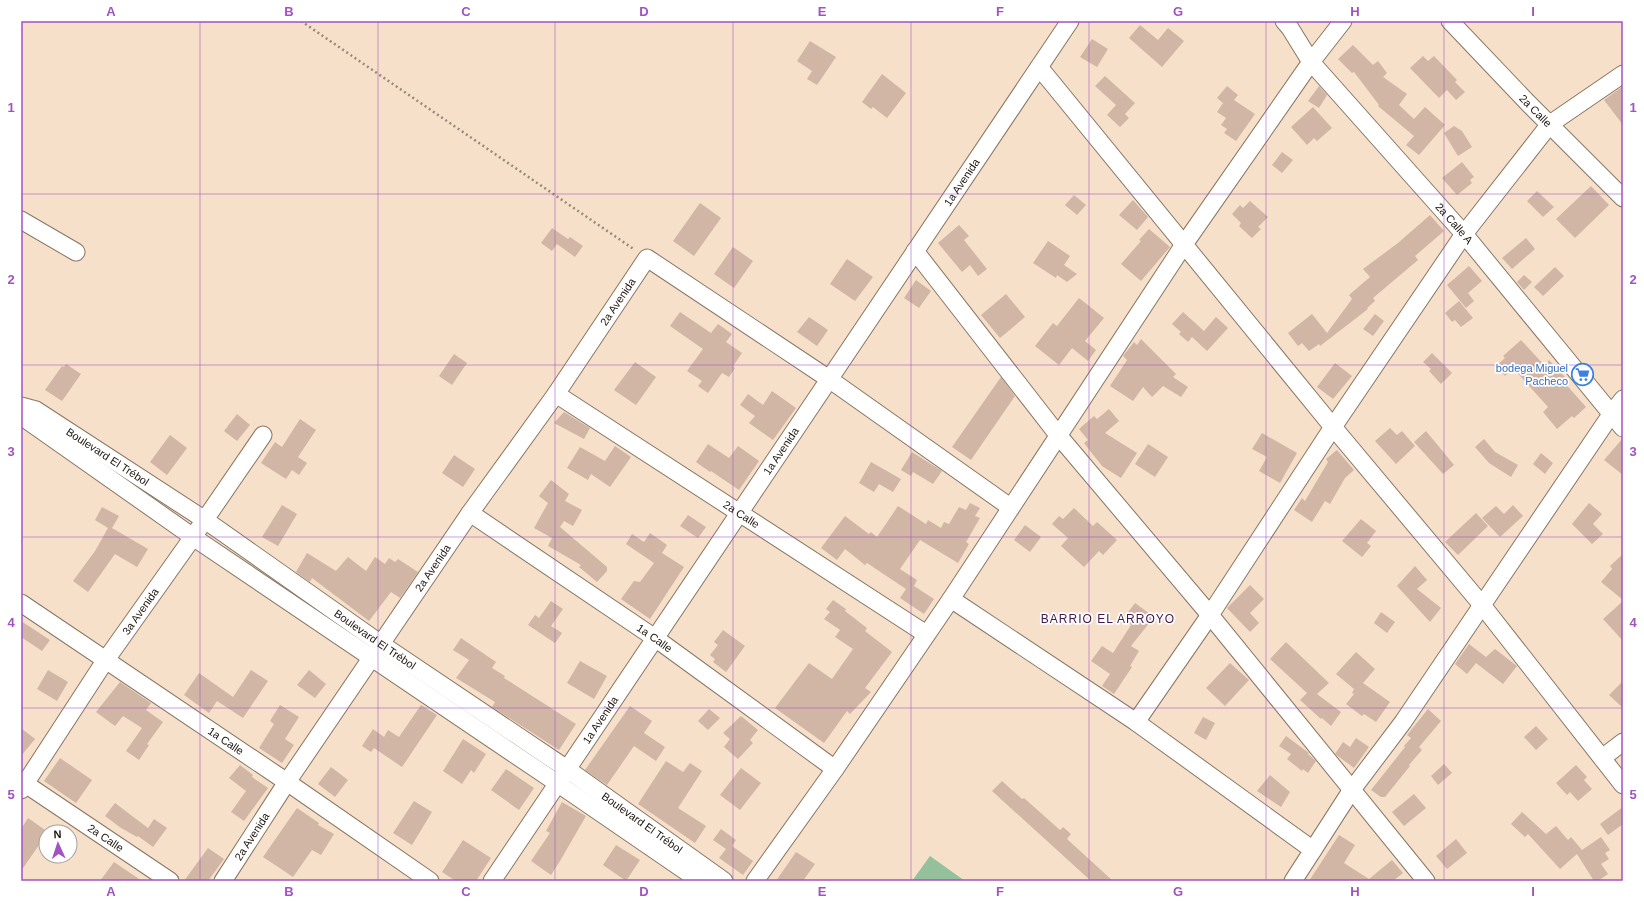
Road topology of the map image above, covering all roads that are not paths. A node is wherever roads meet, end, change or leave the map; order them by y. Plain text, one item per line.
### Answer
1 (1070, 21) edge
2 (1284, 21) edge
3 (1343, 21) edge
4 (1450, 21) edge
5 (1311, 62) junction
6 (1039, 67) junction
7 (1623, 74) edge
8 (1550, 124) junction
9 (1623, 198) edge
10 (21, 220) edge
11 (1464, 234) junction
12 (1185, 244) junction
13 (915, 251) junction
14 (76, 252) dead end
15 (829, 379) junction
16 (556, 394) junction
17 (1623, 399) edge
18 (21, 406) edge
19 (1612, 414) junction
20 (21, 416) edge
21 (1333, 427) junction
22 (1623, 428) edge
23 (262, 435) dead end
24 (1058, 435) junction
25 (1010, 507) junction
26 (740, 512) junction
27 (470, 513) junction
28 (205, 520) junction
29 (193, 537) junction
30 (950, 599) junction
31 (21, 603) edge
32 (1482, 605) junction
33 (1210, 615) junction
34 (926, 634) junction
35 (655, 638) junction
36 (381, 644) junction
37 (372, 657) junction
38 (105, 661) junction
39 (1136, 722) junction
40 (1623, 742) edge
41 (1602, 758) junction
42 (835, 769) junction
43 (562, 776) junction
44 (286, 782) junction
45 (22, 785) edge
46 (1623, 785) edge
47 (1351, 791) junction
48 (1313, 850) junction
49 (170, 881) edge
50 (223, 881) edge
51 (430, 881) edge
52 (492, 881) edge
53 (700, 881) edge
54 (724, 881) edge
55 (755, 881) edge
56 (1293, 881) edge
57 (1426, 881) edge

1 - 6 street, 1a Avenida
2 - 5 street, 2a Calle A
3 - 5 street
4 - 8 street, 2a Calle
5 - 11 street, 2a Calle A
5 - 12 street
6 - 12 street
6 - 13 street, 1a Avenida
7 - 8 street
8 - 9 street, 2a Calle
8 - 11 street
10 - 14 street
11 - 19 street, 2a Calle A
11 - 21 street
12 - 21 street
12 - 24 street
13 - 15 street, 1a Avenida
13 - 24 street
15 - 16 street, 2a Avenida
15 - 25 street
15 - 26 street, 1a Avenida
16 - 26 street, 2a Calle
16 - 27 street, 2a Avenida
17 - 19 street
18 - 28 street, Boulevard El Trébol
19 - 22 street, 2a Calle A
19 - 32 street
20 - 29 street, Boulevard El Trébol
21 - 32 street
21 - 33 street
23 - 28 street, 3a Avenida
24 - 25 street
24 - 33 street
25 - 30 street
26 - 34 street, 2a Calle
26 - 35 street, 1a Avenida
27 - 35 street, 1a Calle
27 - 36 street, 2a Avenida
28 - 29 street, 3a Avenida
28 - 36 street, Boulevard El Trébol
29 - 37 street, Boulevard El Trébol
29 - 38 street, 3a Avenida
30 - 34 street
30 - 39 street
31 - 38 street, 1a Calle
32 - 41 street
32 - 47 street
33 - 39 street
33 - 47 street
34 - 42 street
35 - 42 street, 1a Calle
35 - 43 street, 1a Avenida
36 - 37 street, 2a Avenida
36 - 43 street, Boulevard El Trébol
37 - 43 street, Boulevard El Trébol
37 - 44 street, 2a Avenida
38 - 44 street, 1a Calle
38 - 45 street, 3a Avenida
39 - 48 street
40 - 41 street
41 - 46 street
42 - 55 street
43 - 52 street, 1a Avenida
43 - 53 street, Boulevard El Trébol
43 - 54 street, Boulevard El Trébol
44 - 50 street, 2a Avenida
44 - 51 street, 1a Calle
45 - 49 street, 2a Calle
47 - 48 street
47 - 57 street
48 - 56 street

